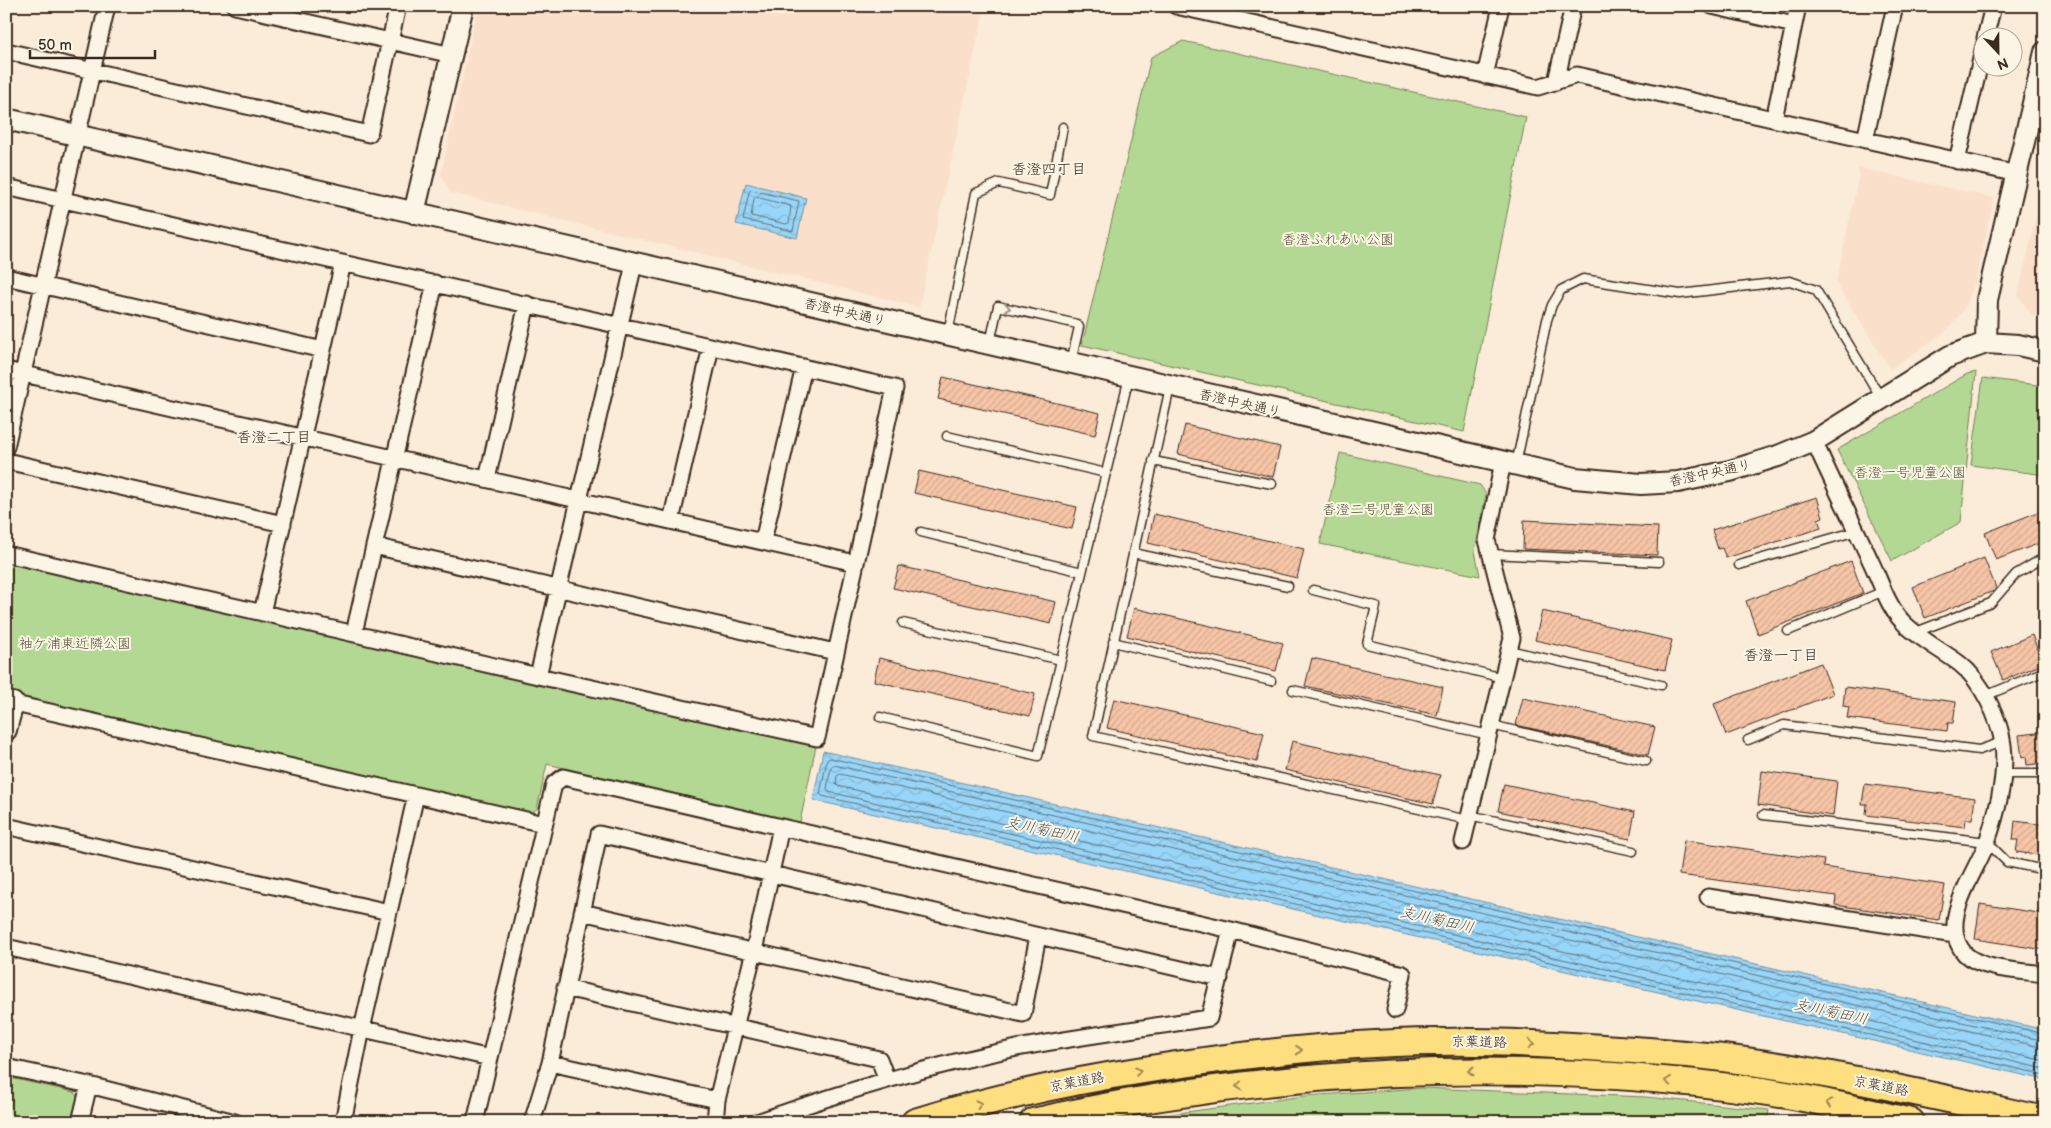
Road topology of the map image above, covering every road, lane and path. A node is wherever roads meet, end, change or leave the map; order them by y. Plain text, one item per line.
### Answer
1 (107, 6) edge
2 (235, 6) edge
3 (398, 6) edge
4 (463, 6) edge
5 (1176, 6) edge
6 (1501, 6) edge
7 (1573, 6) edge
8 (1712, 6) edge
9 (1798, 6) edge
10 (1896, 6) edge
11 (1993, 6) edge
12 (300, 13) edge
13 (1794, 25) junction
14 (1988, 28) edge
15 (390, 42) junction
16 (6, 51) edge
17 (2045, 52) edge
18 (452, 55) junction
19 (93, 72) junction
20 (1485, 76) junction
21 (1976, 78) edge
22 (1556, 82) junction
23 (6, 119) edge
24 (1774, 119) junction
25 (1063, 127) dead end
26 (79, 135) junction
27 (1865, 140) junction
28 (1957, 161) junction
29 (2017, 174) junction
30 (6, 187) edge
31 (64, 200) junction
32 (414, 213) junction
33 (343, 263) junction
34 (634, 264) junction
35 (6, 277) edge
36 (435, 283) junction
37 (43, 286) junction
38 (527, 304) junction
39 (619, 326) junction
40 (947, 335) junction
41 (1986, 343) junction
42 (990, 344) junction
43 (711, 346) junction
44 (322, 350) junction
45 (2045, 351) edge
46 (1071, 364) junction
47 (804, 367) junction
48 (6, 370) edge
49 (23, 374) junction
50 (1129, 377) junction
51 (1170, 387) junction
52 (1881, 398) junction
53 (947, 436) dead end
54 (302, 437) junction
55 (1814, 441) junction
56 (6, 447) edge
57 (394, 458) junction
58 (6, 461) edge
59 (1153, 461) junction
60 (1510, 463) junction
61 (1106, 473) junction
62 (487, 479) junction
63 (1272, 484) dead end
64 (579, 500) junction
65 (671, 521) junction
66 (283, 524) junction
67 (1857, 531) junction
68 (921, 532) dead end
69 (763, 542) junction
70 (374, 546) junction
71 (1133, 553) junction
72 (6, 554) edge
73 (1490, 554) junction
74 (2045, 557) edge
75 (855, 562) junction
76 (1659, 562) dead end
77 (1740, 565) dead end
78 (1082, 572) junction
79 (1288, 586) dead end
80 (559, 588) junction
81 (1313, 590) dead end
82 (1884, 591) junction
83 (262, 613) junction
84 (903, 623) dead end
85 (1788, 631) dead end
86 (1916, 632) junction
87 (354, 633) junction
88 (1113, 642) junction
89 (1509, 650) junction
90 (835, 652) junction
91 (1061, 660) junction
92 (2045, 671) edge
93 (538, 676) junction
94 (1503, 678) junction
95 (1271, 681) dead end
96 (1661, 685) dead end
97 (1293, 690) dead end
98 (1985, 696) junction
99 (10, 703) edge
100 (880, 717) dead end
101 (6, 730) edge
102 (1490, 730) junction
103 (1748, 740) dead end
104 (2002, 742) junction
105 (1646, 761) dead end
106 (2003, 774) junction
107 (2045, 774) edge
108 (416, 795) junction
109 (1763, 815) dead end
110 (1469, 817) junction
111 (544, 824) junction
112 (6, 826) edge
113 (781, 827) junction
114 (1463, 842) dead end
115 (1987, 842) junction
116 (1632, 851) dead end
117 (2045, 870) edge
118 (770, 874) junction
119 (1708, 897) dead end
120 (389, 912) junction
121 (582, 912) junction
122 (1231, 930) junction
123 (1955, 935) junction
124 (1038, 936) junction
125 (6, 947) edge
126 (754, 951) junction
127 (2045, 974) edge
128 (1220, 978) junction
129 (565, 988) junction
130 (1395, 1010) dead end
131 (735, 1026) junction
132 (362, 1029) junction
133 (490, 1058) junction
134 (550, 1063) junction
135 (6, 1068) edge
136 (887, 1080) junction
137 (89, 1085) junction
138 (717, 1100) junction
139 (2045, 1120) edge
140 (80, 1122) edge
141 (236, 1122) edge
142 (344, 1122) edge
143 (475, 1122) edge
144 (532, 1122) edge
145 (715, 1122) edge
146 (757, 1122) edge
147 (915, 1122) edge
148 (1033, 1122) edge
149 (1911, 1122) edge

1 - 19 street
2 - 12 street
3 - 15 street
4 - 18 street
5 - 20 street
6 - 20 street
7 - 22 street
8 - 13 street
9 - 13 street
10 - 27 street
11 - 14 street
12 - 15 street
13 - 24 street
15 - 18 street
15 - 19 street
16 - 19 street
17 - 29 street
18 - 32 street
19 - 26 street
20 - 22 street
21 - 28 street
22 - 24 street
23 - 26 street, 香澄中央通り
24 - 27 street
25 - 40 lane
26 - 31 street
26 - 32 street, 香澄中央通り
27 - 28 street
28 - 29 street
29 - 41 street
30 - 31 street
31 - 33 street
31 - 37 street
32 - 34 street, 香澄中央通り
33 - 36 street
33 - 44 street
34 - 39 street
34 - 40 street, 香澄中央通り
35 - 37 street
36 - 38 street
36 - 57 street
37 - 44 street
37 - 49 street
38 - 39 street
38 - 62 street
39 - 43 street
39 - 64 street
40 - 42 street, 香澄中央通り
41 - 45 street, 香澄中央通り
41 - 52 street, 香澄中央通り
42 - 46 street, 香澄中央通り
42 -> 46 lane
43 - 47 street
43 - 65 street
44 - 54 street
46 - 50 street, 香澄中央通り
47 - 69 street
47 - 75 street
48 - 49 street
49 - 54 street
49 - 56 street
50 - 51 street, 香澄中央通り
50 - 61 lane
51 - 59 lane
51 - 60 street, 香澄中央通り
52 - 55 street, 香澄中央通り
52 - 60 lane
53 - 61 lane
54 - 57 street
54 - 66 street
55 - 60 street, 香澄中央通り
55 - 67 street
57 - 62 street
57 - 70 street
58 - 66 street
59 - 63 lane
59 - 71 lane
60 - 73 street
61 - 78 lane
62 - 64 street
64 - 65 street
64 - 80 street
65 - 69 street
66 - 83 street
67 - 77 lane
67 - 82 street
68 - 78 lane
69 - 75 street
70 - 80 street
70 - 87 street
71 - 79 lane
71 - 88 lane
72 - 83 street
73 - 76 lane
73 - 89 street
74 - 86 lane
75 - 90 street
78 - 91 lane
80 - 90 street
80 - 93 street
81 - 94 lane
82 - 85 lane
82 - 86 street
83 - 87 street
84 - 91 lane
86 - 98 street
87 - 93 street
88 - 95 lane
88 - 110 lane
89 - 94 street
89 - 96 lane
90 - 93 street
91 - 100 lane
92 - 98 lane
94 - 102 street
97 - 102 lane
98 - 104 street
99 - 101 street
99 - 108 street
102 - 105 lane
102 - 110 street
103 - 104 lane
104 - 106 street
106 - 107 lane
106 - 115 street
108 - 111 street
108 - 120 street
109 - 115 lane
110 - 114 street
110 - 116 lane
111 - 113 street
111 - 133 street
112 - 120 street
113 - 118 street
113 - 122 street
115 - 117 lane
115 - 123 street
118 - 121 street
118 - 124 street
118 - 126 street
119 - 123 street
120 - 132 street
121 - 126 street
121 - 129 street
122 - 128 street
122 - 130 street
123 - 127 street
124 - 126 street
124 - 128 street
125 - 132 street
126 - 131 street
128 - 136 street
129 - 131 street
129 - 134 street
131 - 136 street
131 - 138 street
132 - 133 street
132 - 142 street
133 - 143 street
134 - 138 street
134 - 144 street
135 - 137 street
136 - 146 street
137 - 140 street
137 - 141 street
138 - 145 street
147 -> 139 highway, 京葉道路
149 -> 148 highway, 京葉道路

